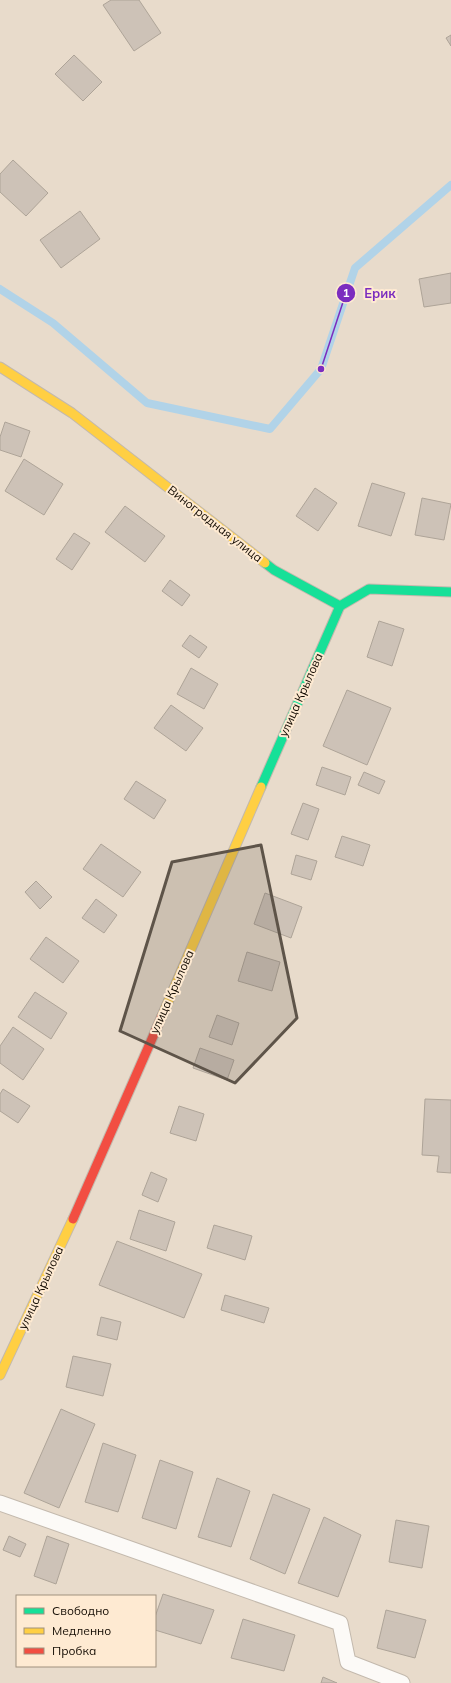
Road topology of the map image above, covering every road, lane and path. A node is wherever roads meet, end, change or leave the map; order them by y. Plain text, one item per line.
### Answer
1 (0, 367) edge
2 (451, 592) edge
3 (340, 606) junction
4 (0, 1376) edge
5 (0, 1503) edge
6 (402, 1683) edge

1 - 3 street, Виноградная улица
2 - 3 street
3 - 4 street, улица Крылова
5 - 6 lane

